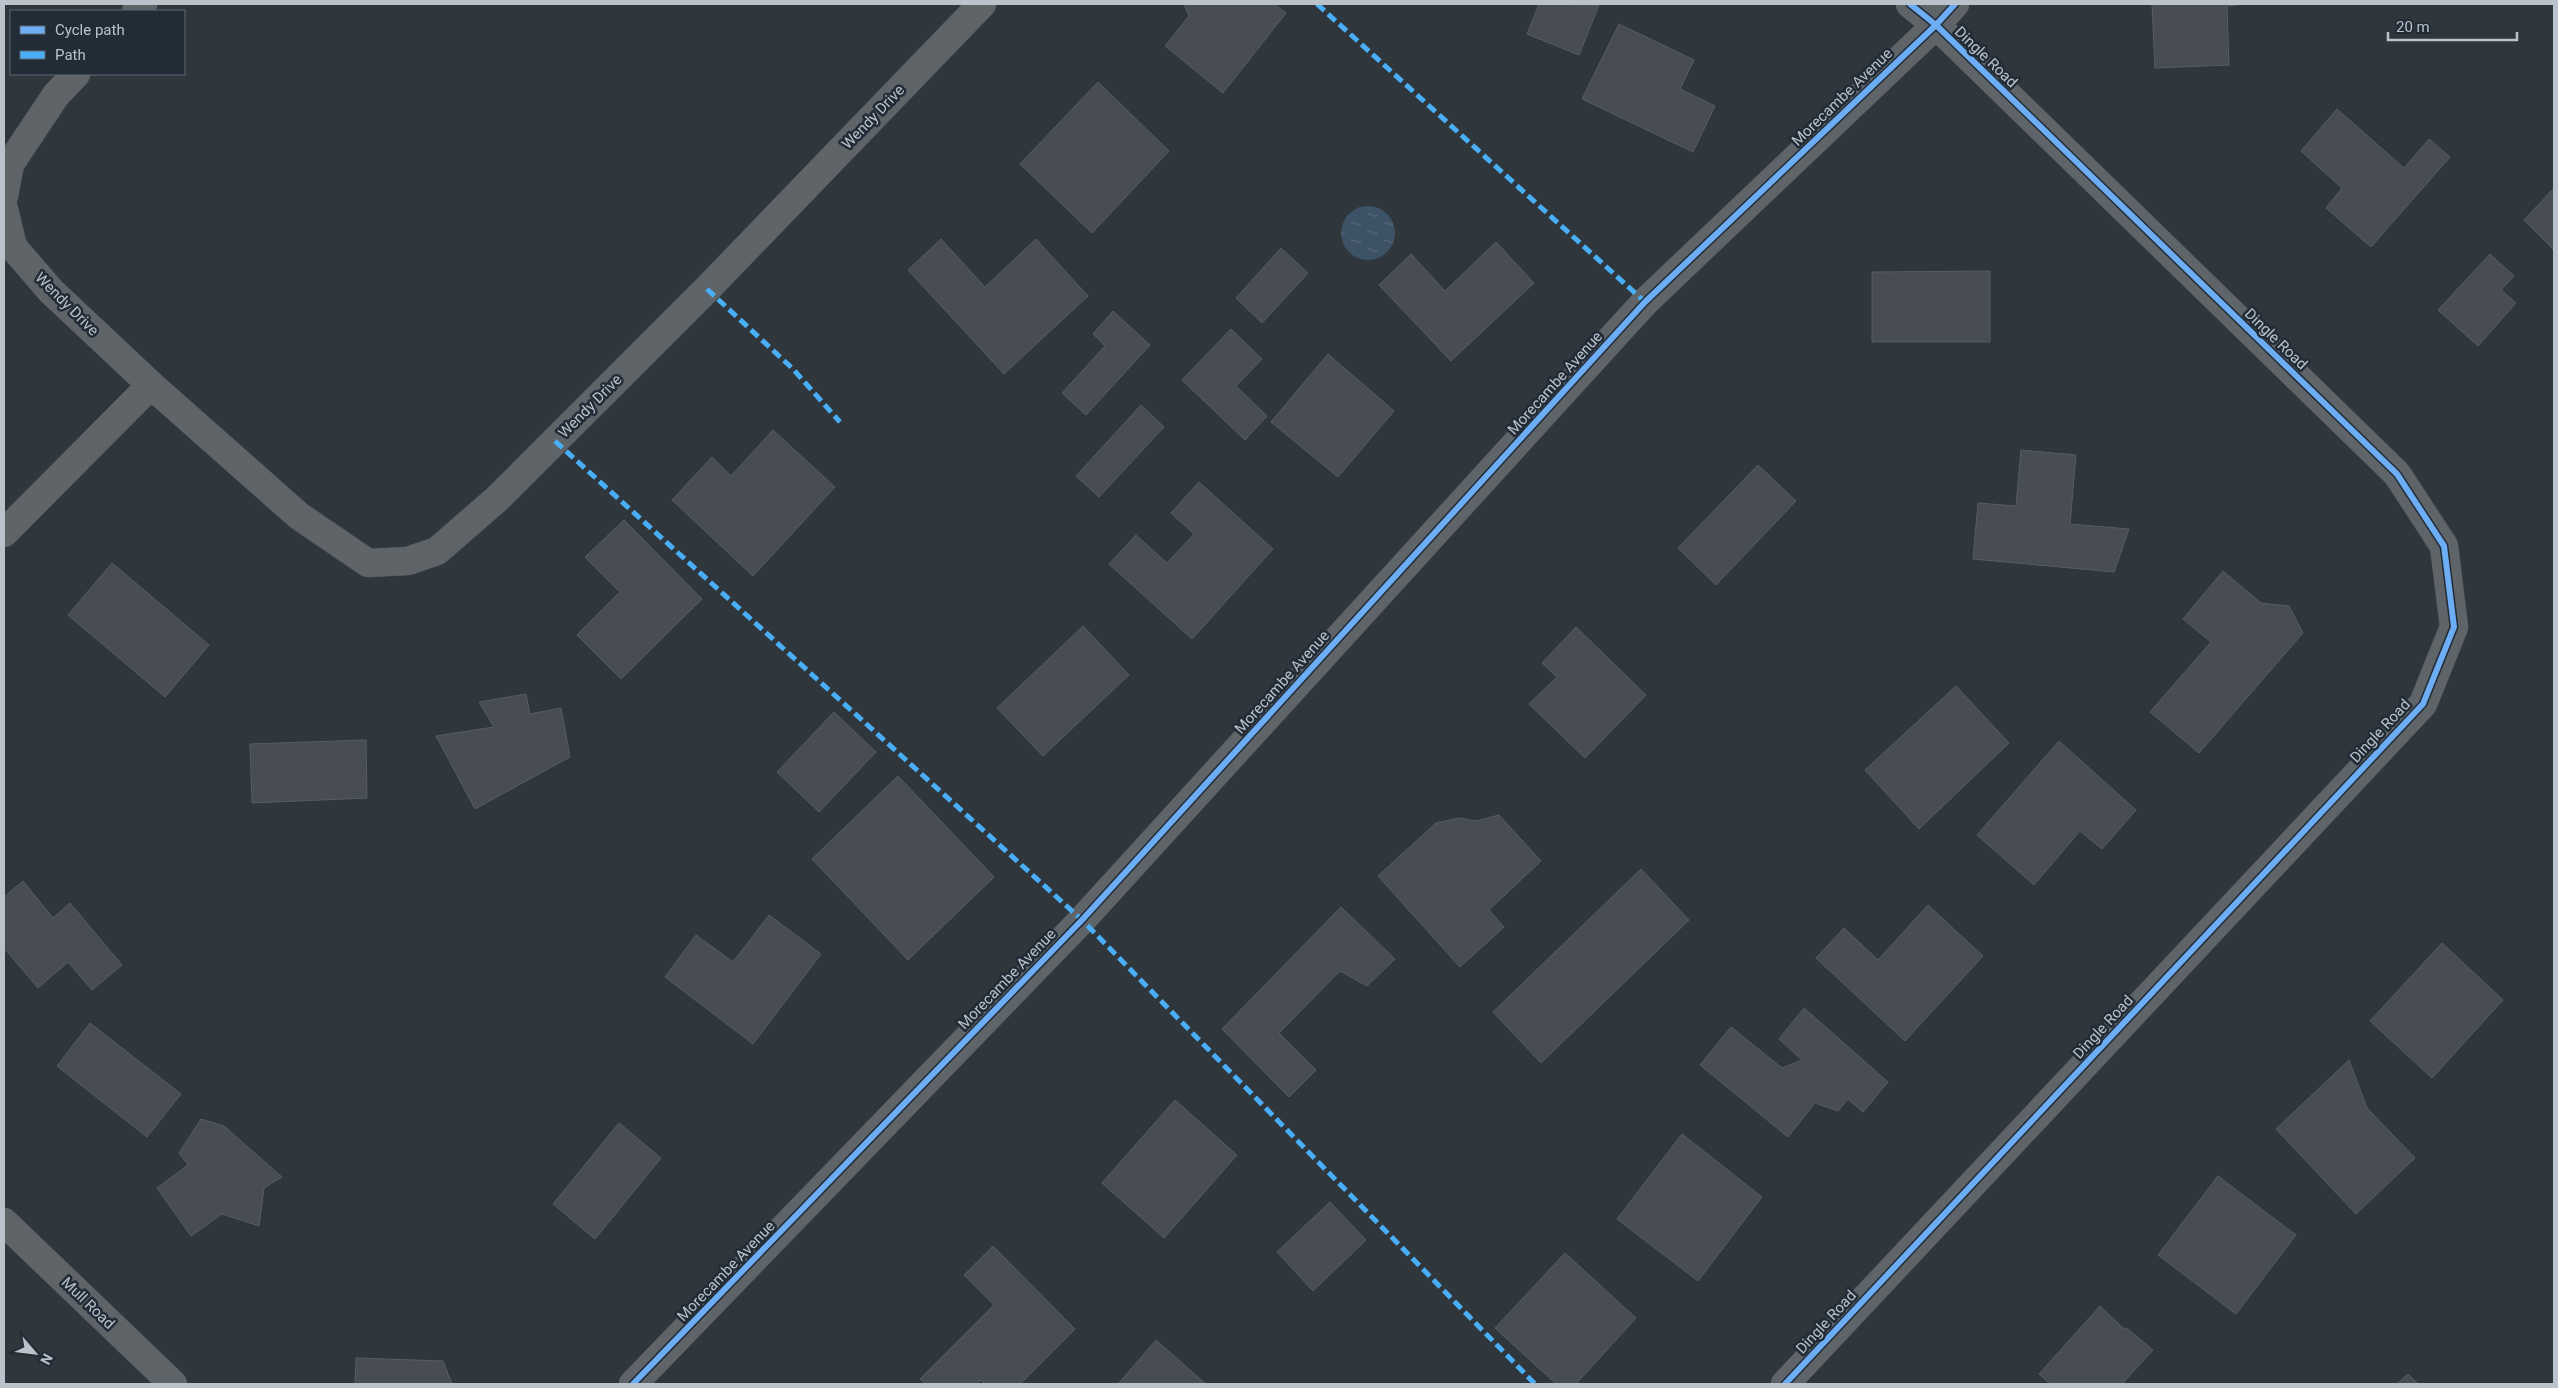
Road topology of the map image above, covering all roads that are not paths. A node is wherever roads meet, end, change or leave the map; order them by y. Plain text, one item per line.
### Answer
1 (982, 4) edge
2 (1910, 4) edge
3 (1955, 4) edge
4 (1936, 25) junction
5 (75, 75) edge
6 (4, 196) edge
7 (4, 209) edge
8 (151, 385) junction
9 (4, 533) edge
10 (4, 1222) edge
11 (173, 1384) edge
12 (633, 1384) edge
13 (1785, 1384) edge

1 - 8 street, Wendy Drive
2 - 4 street
3 - 4 street, Morecambe Avenue
4 - 12 street, Morecambe Avenue
4 - 13 street, Dingle Road
5 - 6 street
7 - 8 street, Wendy Drive
8 - 9 street
10 - 11 street, Mull Road

